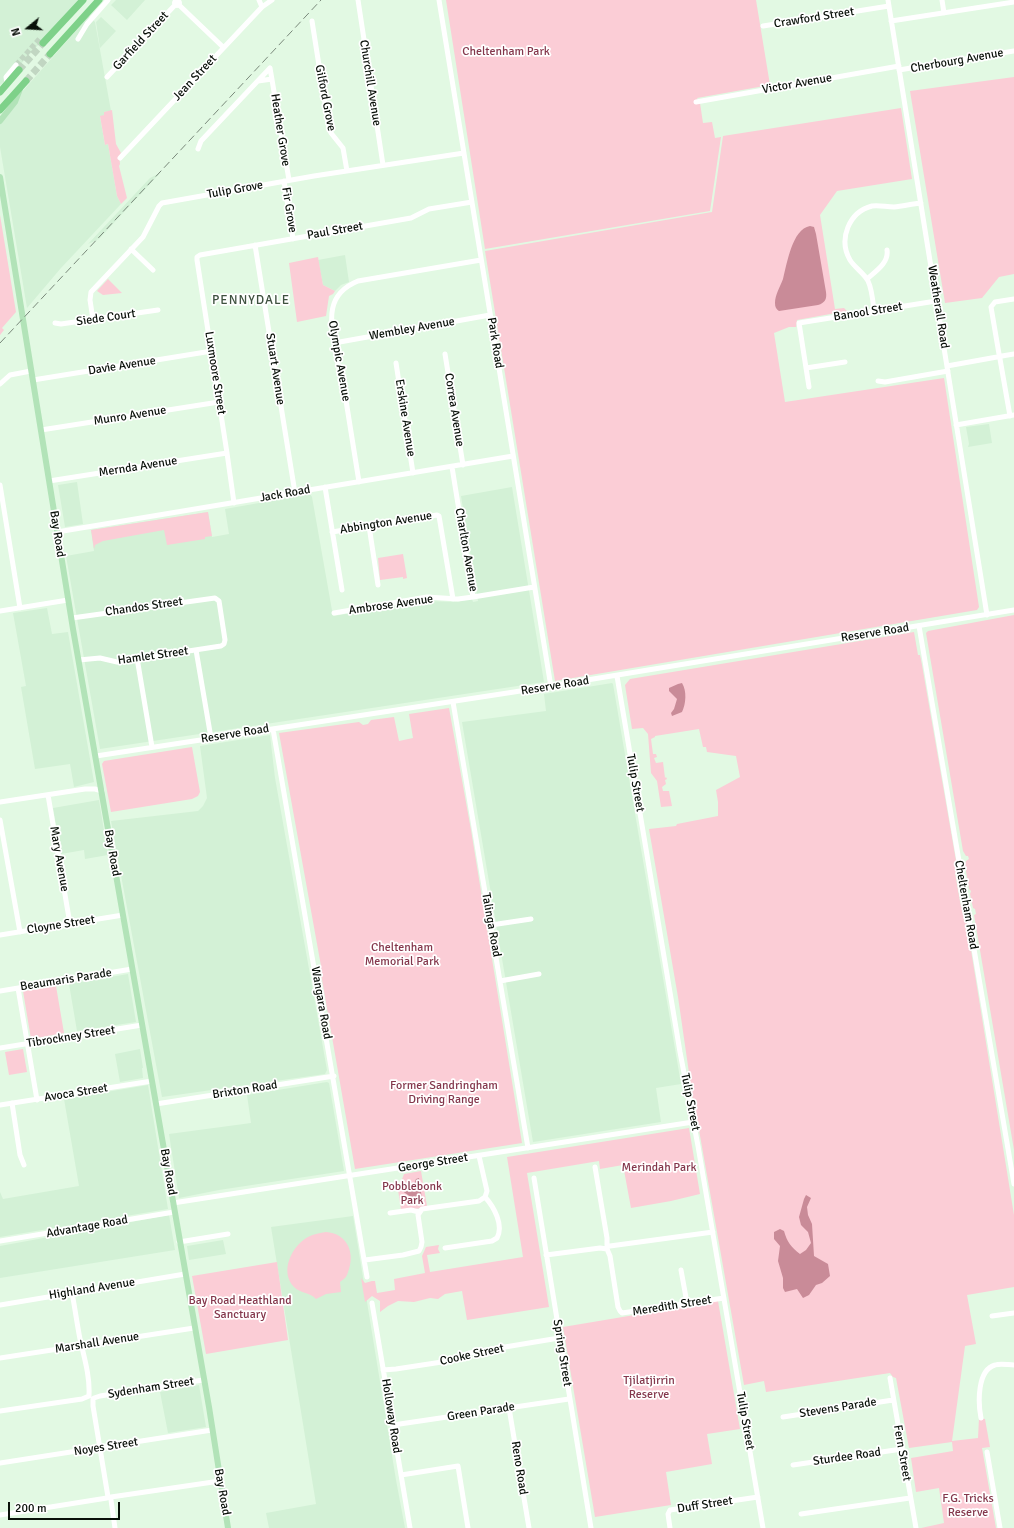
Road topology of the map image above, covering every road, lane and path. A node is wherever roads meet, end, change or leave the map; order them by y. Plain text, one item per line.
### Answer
1 (99, 0) edge
2 (108, 0) edge
3 (259, 0) edge
4 (272, 0) edge
5 (358, 0) edge
6 (439, 0) edge
7 (888, 0) edge
8 (942, 0) edge
9 (177, 2) edge
10 (1003, 2) edge
11 (1014, 2) edge
12 (81, 3) edge
13 (889, 6) junction
14 (262, 7) junction
15 (86, 13) junction
16 (944, 13) junction
17 (312, 20) dead end
18 (79, 22) junction
19 (891, 22) junction
20 (87, 24) junction
21 (763, 26) dead end
22 (78, 39) dead end
23 (43, 43) tunnel mouth
24 (223, 47) junction
25 (1014, 51) edge
26 (50, 54) tunnel mouth
27 (17, 68) tunnel mouth
28 (899, 68) junction
29 (107, 77) dead end
30 (272, 79) junction
31 (26, 81) tunnel mouth
32 (258, 81) junction
33 (21, 87) junction
34 (3, 88) edge
35 (696, 102) dead end
36 (0, 110) edge
37 (0, 121) edge
38 (198, 149) dead end
39 (464, 151) junction
40 (120, 158) dead end
41 (383, 165) junction
42 (347, 171) junction
43 (0, 177) edge
44 (287, 181) junction
45 (472, 202) junction
46 (921, 203) junction
47 (293, 239) junction
48 (255, 245) junction
49 (131, 249) junction
50 (886, 250) dead end
51 (197, 257) joint
52 (481, 260) junction
53 (153, 270) dead end
54 (867, 279) junction
55 (1014, 299) edge
56 (936, 301) junction
57 (158, 310) dead end
58 (874, 311) junction
59 (490, 315) junction
60 (93, 320) junction
61 (55, 323) dead end
62 (334, 342) junction
63 (212, 351) junction
64 (445, 354) dead end
65 (1014, 354) edge
66 (1000, 357) junction
67 (845, 362) dead end
68 (396, 363) dead end
69 (806, 368) junction
70 (947, 368) junction
71 (31, 372) junction
72 (33, 380) junction
73 (878, 381) dead end
74 (0, 384) edge
75 (809, 387) dead end
76 (219, 402) junction
77 (1012, 415) edge
78 (956, 425) junction
79 (41, 430) junction
80 (227, 453) junction
81 (513, 456) junction
82 (463, 465) junction
83 (452, 467) junction
84 (413, 473) junction
85 (49, 481) junction
86 (359, 482) junction
87 (0, 485) edge
88 (325, 487) junction
89 (295, 492) junction
90 (235, 503) junction
91 (369, 526) junction
92 (57, 532) junction
93 (332, 532) junction
94 (378, 585) dead end
95 (534, 587) junction
96 (342, 590) dead end
97 (473, 597) junction
98 (453, 599) junction
99 (68, 600) junction
100 (20, 608) junction
101 (1014, 610) edge
102 (0, 611) edge
103 (334, 613) dead end
104 (987, 615) junction
105 (72, 618) junction
106 (920, 626) junction
107 (225, 640) joint
108 (196, 650) junction
109 (137, 658) junction
110 (79, 660) junction
111 (618, 676) junction
112 (551, 686) junction
113 (453, 702) junction
114 (273, 729) junction
115 (211, 738) junction
116 (152, 747) junction
117 (96, 756) junction
118 (100, 782) junction
119 (86, 789) junction
120 (102, 791) junction
121 (48, 795) junction
122 (0, 802) edge
123 (0, 820) edge
124 (123, 915) junction
125 (531, 919) dead end
126 (70, 924) junction
127 (491, 926) junction
128 (20, 932) junction
129 (0, 935) edge
130 (132, 969) junction
131 (539, 974) dead end
132 (500, 981) junction
133 (18, 988) junction
134 (0, 991) edge
135 (142, 1025) junction
136 (28, 1044) junction
137 (0, 1048) edge
138 (334, 1076) junction
139 (152, 1081) junction
140 (37, 1100) junction
141 (12, 1104) junction
142 (156, 1104) junction
143 (0, 1105) edge
144 (693, 1122) junction
145 (528, 1148) junction
146 (479, 1156) junction
147 (24, 1165) dead end
148 (595, 1167) dead end
149 (351, 1176) junction
150 (534, 1178) dead end
151 (1014, 1184) edge
152 (485, 1197) junction
153 (173, 1203) junction
154 (174, 1212) junction
155 (419, 1212) junction
156 (390, 1213) dead end
157 (713, 1231) junction
158 (228, 1234) dead end
159 (0, 1241) edge
160 (179, 1242) junction
161 (609, 1247) junction
162 (445, 1248) dead end
163 (546, 1257) junction
164 (365, 1260) junction
165 (681, 1270) dead end
166 (185, 1274) junction
167 (368, 1277) dead end
168 (72, 1293) junction
169 (724, 1298) junction
170 (372, 1303) dead end
171 (687, 1303) junction
172 (0, 1304) edge
173 (1014, 1313) edge
174 (992, 1316) dead end
175 (194, 1328) junction
176 (560, 1339) junction
177 (82, 1345) junction
178 (0, 1358) edge
179 (1014, 1365) edge
180 (383, 1371) junction
181 (890, 1378) dead end
182 (203, 1380) junction
183 (91, 1397) junction
184 (569, 1399) junction
185 (893, 1400) junction
186 (509, 1408) junction
187 (0, 1411) edge
188 (784, 1416) dead end
189 (981, 1418) dead end
190 (392, 1425) junction
191 (212, 1430) junction
192 (100, 1448) junction
193 (902, 1449) junction
194 (987, 1452) dead end
195 (0, 1463) edge
196 (793, 1465) dead end
197 (401, 1475) junction
198 (220, 1481) junction
199 (758, 1497) junction
200 (110, 1498) junction
201 (910, 1498) junction
202 (801, 1514) dead end
203 (0, 1515) edge
204 (115, 1528) edge
205 (228, 1528) edge
206 (410, 1528) edge
207 (468, 1528) edge
208 (529, 1528) edge
209 (591, 1528) edge
210 (670, 1528) edge
211 (763, 1528) edge
212 (916, 1528) edge
213 (1000, 1528) edge

1 - 15 highway
2 - 20 street
3 - 14 street
4 - 14 street, Jean Street
5 - 41 street, Churchill Avenue
6 - 39 street, Park Road
7 - 13 street, Weatherall Road
8 - 16 street
9 - 24 street
9 - 29 street, Garfield Street
10 - 11 street
10 - 16 street
12 - 15 highway
12 - 23 highway
13 - 19 street, Weatherall Road
13 - 21 street, Crawford Street
14 - 24 street, Jean Street
15 - 18 highway
16 - 19 street
17 - 42 street, Gilford Grove
18 - 20 street
18 - 26 highway
19 - 28 street, Weatherall Road
20 - 22 street
24 - 40 street, Jean Street
25 - 28 street, Cherbourg Avenue
27 - 34 highway
28 - 35 street, Victor Avenue
28 - 46 street, Weatherall Road
30 - 32 street, Heather Grove
30 - 32 street, Heather Grove
30 - 44 street, Heather Grove
31 - 33 highway
32 - 38 street, Heather Grove
33 - 36 highway
33 - 37 main road
39 - 41 street, Tulip Grove
39 - 45 street, Park Road
41 - 42 street, Tulip Grove
42 - 44 street, Tulip Grove
43 - 71 main road, Bay Road
44 - 47 street, Fir Grove
44 - 49 street, Tulip Grove
45 - 47 street, Paul Street
45 - 52 street, Park Road
46 - 54 street
46 - 56 street, Weatherall Road
47 - 48 street, Paul Street
48 - 51 street, Paul Street
48 - 89 street, Stuart Avenue
49 - 53 street
49 - 60 street, Tulip Grove
50 - 54 street
51 - 63 street, Luxmoore Street
52 - 59 street, Park Road
52 - 62 street, Olympic Avenue
54 - 58 street
55 - 66 street
56 - 58 street, Banool Street
56 - 70 street, Weatherall Road
57 - 60 street, Siede Court
58 - 69 street, Banool Street
59 - 62 street, Wembley Avenue
59 - 81 street, Park Road
60 - 61 street, Siede Court
62 - 86 street, Olympic Avenue
63 - 72 street, Davie Avenue
63 - 76 street, Luxmoore Street
64 - 82 street, Correa Avenue
65 - 66 street
66 - 70 street
66 - 77 street
67 - 69 street
68 - 84 street, Erskine Avenue
69 - 75 street
70 - 73 street
70 - 78 street, Weatherall Road
71 - 72 main road, Bay Road
71 - 74 street
72 - 79 main road, Bay Road
76 - 79 street, Munro Avenue
76 - 80 street, Luxmoore Street
77 - 78 street
78 - 104 street, Weatherall Road
79 - 85 main road, Bay Road
80 - 85 street, Mernda Avenue
80 - 90 street, Luxmoore Street
81 - 82 street, Jack Road
81 - 95 street, Park Road
82 - 83 street, Jack Road
83 - 84 street, Jack Road
83 - 97 street, Charlton Avenue
84 - 86 street, Jack Road
85 - 92 main road, Bay Road
86 - 88 street, Jack Road
87 - 100 street
88 - 89 street, Jack Road
88 - 93 street
89 - 90 street, Jack Road
90 - 92 street, Jack Road
91 - 93 street, Abbington Avenue
91 - 94 street
91 - 98 street, Abbington Avenue
92 - 99 main road, Bay Road
93 - 96 street
95 - 97 street, Charlton Avenue
95 - 112 street, Park Road
97 - 98 street, Ambrose Avenue
98 - 103 street, Ambrose Avenue
99 - 100 street
99 - 105 main road, Bay Road
100 - 102 street
101 - 104 street, Reserve Road
104 - 106 street, Reserve Road
105 - 107 street, Chandos Street
105 - 110 main road, Bay Road
106 - 111 street, Reserve Road
106 - 151 street, Cheltenham Road
107 - 108 street, Hamlet Street
108 - 109 street, Hamlet Street
108 - 115 street
109 - 110 street, Hamlet Street
109 - 116 street
110 - 117 main road, Bay Road
111 - 112 street, Reserve Road
111 - 144 street, Tulip Street
112 - 113 street, Reserve Road
113 - 114 street, Reserve Road
113 - 127 street, Talinga Road
114 - 115 street, Reserve Road
114 - 138 street, Wangara Road
115 - 116 street, Reserve Road
116 - 117 street, Reserve Road
117 - 118 main road, Bay Road
118 - 119 street
118 - 120 main road, Bay Road
119 - 120 street
119 - 121 street
120 - 124 main road, Bay Road
121 - 122 street
121 - 126 street, Mary Avenue
123 - 128 street
124 - 126 street, Cloyne Street
124 - 130 main road, Bay Road
125 - 127 street
126 - 128 street, Cloyne Street
127 - 132 street, Talinga Road
128 - 129 street, Cloyne Street
130 - 133 street, Beaumaris Parade
130 - 135 main road, Bay Road
131 - 132 street
132 - 145 street, Talinga Road
133 - 134 street, Beaumaris Parade
133 - 136 street
135 - 136 street, Tibrockney Street
135 - 139 main road, Bay Road
136 - 137 street, Tibrockney Street
136 - 140 street
138 - 142 street, Brixton Road
138 - 149 street, Wangara Road
139 - 140 street, Avoca Street
139 - 142 main road, Bay Road
140 - 141 street, Avoca Street
141 - 143 street, Avoca Street
141 - 147 street
142 - 153 main road, Bay Road
144 - 145 street, George Street
144 - 157 street, Tulip Street
145 - 146 street, George Street
146 - 149 street, George Street
146 - 152 street
148 - 161 street
149 - 153 street, George Street
149 - 164 street, Wangara Road
150 - 163 street, Spring Street
152 - 155 street
152 - 162 street
153 - 154 main road, Bay Road
154 - 159 street, Advantage Road
154 - 160 main road, Bay Road
155 - 156 street
155 - 164 street
157 - 161 street
157 - 169 street, Tulip Street
158 - 160 street
160 - 166 main road, Bay Road
161 - 163 street
161 - 171 street, Meredith Street
163 - 176 street, Spring Street
164 - 167 street, Wangara Road
165 - 171 street
166 - 168 street, Highland Avenue
166 - 175 main road, Bay Road
168 - 172 street, Highland Avenue
168 - 177 street
169 - 171 street, Meredith Street
169 - 199 street, Tulip Street
170 - 180 street, Holloway Road
173 - 174 street
175 - 177 street, Marshall Avenue
175 - 182 main road, Bay Road
176 - 180 street, Cooke Street
176 - 184 street, Spring Street
177 - 178 street, Marshall Avenue
177 - 183 street
179 - 189 street
180 - 190 street, Holloway Road
181 - 185 street, Fern Street
182 - 183 street, Sydenham Street
182 - 191 main road, Bay Road
183 - 187 street
183 - 192 street
184 - 186 street, Green Parade
184 - 209 street, Spring Street
185 - 188 street, Stevens Parade
185 - 193 street, Fern Street
186 - 190 street, Green Parade
186 - 208 street, Reno Road
190 - 197 street, Holloway Road
191 - 192 street, Noyes Street
191 - 198 main road, Bay Road
192 - 195 street, Noyes Street
192 - 200 street
193 - 196 street, Sturdee Road
193 - 201 street, Fern Street
194 - 213 street
197 - 206 street, Holloway Road
197 - 207 street
198 - 200 street
198 - 205 main road, Bay Road
199 - 210 street, Duff Street
199 - 211 street, Tulip Street
200 - 203 street
200 - 204 street
201 - 202 street
201 - 212 street, Fern Street

